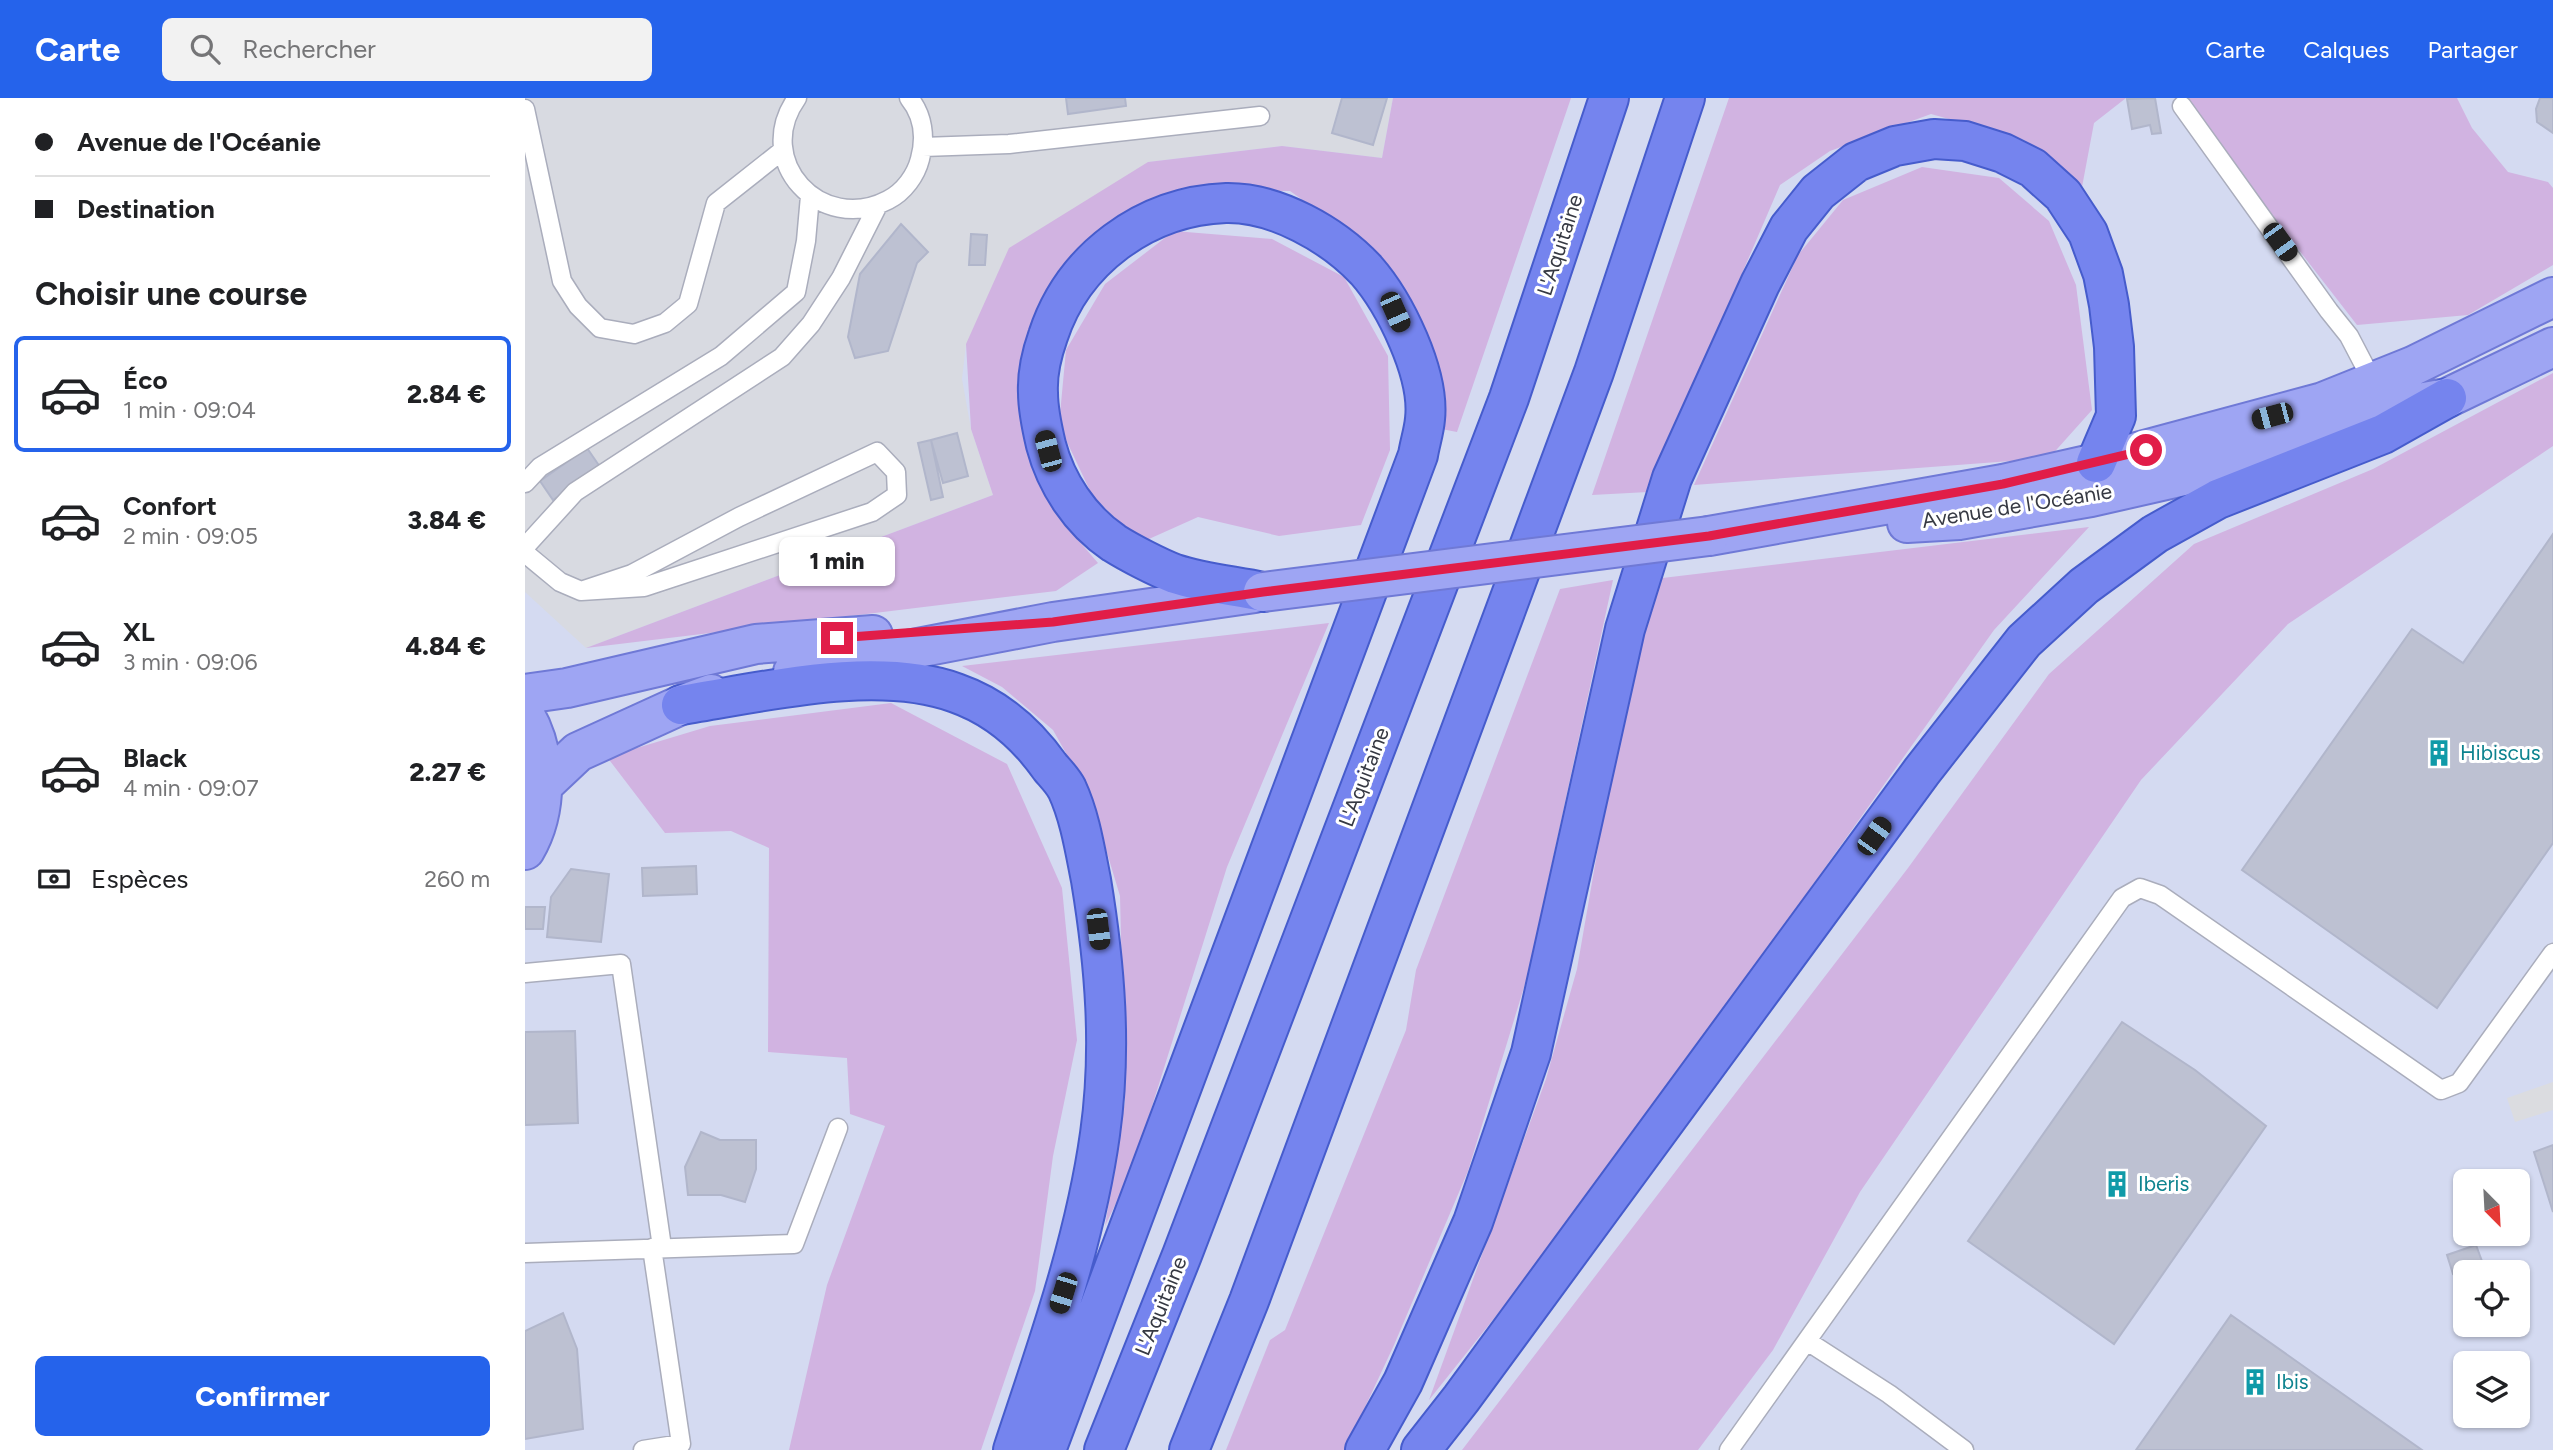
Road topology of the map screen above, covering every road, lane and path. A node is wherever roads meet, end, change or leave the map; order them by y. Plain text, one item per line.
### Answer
1 (797, 98) edge
2 (909, 98) edge
3 (1609, 98) edge
4 (1685, 98) edge
5 (2182, 106) dead end
6 (525, 109) edge
7 (1260, 116) dead end
8 (923, 147) junction
9 (783, 150) junction
10 (810, 196) junction
11 (878, 205) junction
12 (2553, 298) edge
13 (2553, 347) edge
14 (2373, 382) junction
15 (2447, 398) junction
16 (2096, 463) junction
17 (525, 483) edge
18 (1709, 536) junction
19 (525, 547) edge
20 (525, 553) edge
21 (581, 592) junction
22 (1263, 592) junction
23 (1053, 622) junction
24 (525, 694) edge
25 (681, 705) junction
26 (525, 715) edge
27 (543, 785) junction
28 (525, 850) edge
29 (2553, 953) edge
30 (525, 972) edge
31 (838, 1128) dead end
32 (657, 1247) junction
33 (525, 1253) edge
34 (1807, 1341) junction
35 (643, 1450) edge
36 (1013, 1450) edge
37 (1046, 1450) edge
38 (1104, 1450) edge
39 (1189, 1450) edge
40 (1365, 1450) edge
41 (1421, 1450) edge
42 (1729, 1450) edge
43 (1963, 1450) edge

1 - 9 lane
2 - 8 lane
3 - 38 highway, L'Aquitaine
4 - 39 highway
5 - 14 lane
6 - 9 lane
7 - 8 lane
8 - 11 lane
9 - 10 lane
10 - 11 lane
10 - 17 lane
11 - 19 lane
12 - 14 main road, Avenue de l'Océanie
13 - 15 main road, Avenue de l'Océanie
14 - 16 main road, Avenue de l'Océanie
15 - 18 main road, Avenue de l'Océanie
15 - 41 highway
16 - 18 main road, Avenue de l'Océanie
16 - 40 highway
18 - 22 main road, bridge
20 - 21 lane
21 - 21 lane
22 - 23 main road
22 - 37 highway
23 - 24 main road
23 - 25 main road
25 - 27 main road
25 - 36 highway
26 - 27 main road
27 - 28 main road
29 - 34 lane
30 - 32 lane
31 - 32 lane
32 - 33 lane
32 - 35 lane
34 - 42 lane
34 - 43 lane

